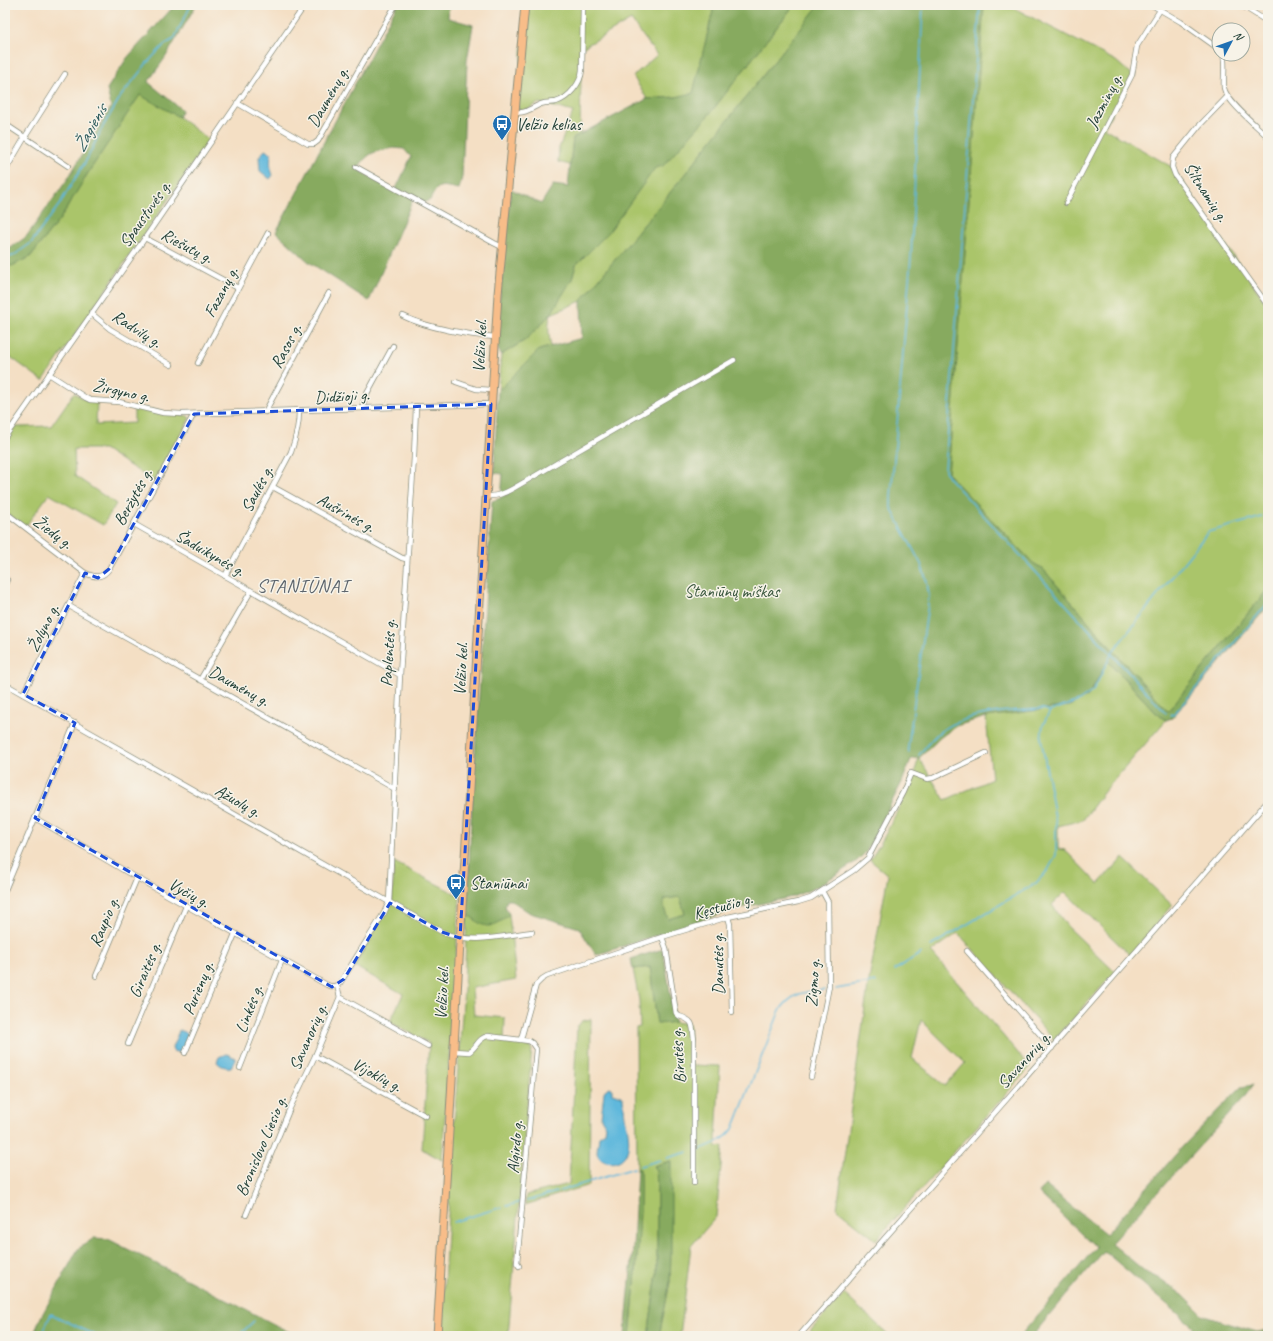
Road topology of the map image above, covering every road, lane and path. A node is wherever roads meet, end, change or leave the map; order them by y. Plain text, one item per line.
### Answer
1 (305, 5) edge
2 (525, 5) edge
3 (582, 5) edge
4 (1152, 5) edge
5 (1241, 5) edge
6 (395, 6) dead end
7 (1160, 10) junction
8 (1268, 22) edge
9 (1211, 43) edge
10 (1223, 62) edge
11 (65, 74) dead end
12 (1227, 97) junction
13 (237, 103) junction
14 (515, 112) junction
15 (5, 124) edge
16 (25, 137) junction
17 (1268, 137) edge
18 (68, 166) dead end
19 (356, 167) dead end
20 (5, 171) edge
21 (1066, 203) dead end
22 (268, 233) dead end
23 (145, 238) junction
24 (502, 247) junction
25 (238, 288) junction
26 (329, 293) dead end
27 (1268, 306) edge
28 (91, 313) junction
29 (403, 316) dead end
30 (496, 337) junction
31 (393, 346) dead end
32 (734, 360) dead end
33 (198, 363) dead end
34 (170, 365) dead end
35 (49, 374) junction
36 (456, 382) dead end
37 (492, 390) junction
38 (491, 404) junction
39 (416, 406) junction
40 (363, 408) junction
41 (299, 411) junction
42 (265, 412) junction
43 (194, 414) junction
44 (5, 437) edge
45 (273, 487) junction
46 (486, 496) junction
47 (5, 512) edge
48 (134, 524) junction
49 (406, 559) junction
50 (85, 573) junction
51 (225, 576) junction
52 (251, 591) junction
53 (69, 606) junction
54 (400, 675) junction
55 (200, 680) junction
56 (5, 684) edge
57 (23, 694) junction
58 (75, 723) junction
59 (986, 753) dead end
60 (395, 789) junction
61 (1268, 801) edge
62 (35, 818) junction
63 (137, 878) junction
64 (5, 890) edge
65 (822, 891) junction
66 (389, 902) junction
67 (186, 906) junction
68 (728, 917) junction
69 (532, 932) dead end
70 (235, 934) junction
71 (662, 937) junction
72 (460, 938) junction
73 (967, 951) dead end
74 (282, 960) junction
75 (96, 976) dead end
76 (337, 986) junction
77 (340, 997) junction
78 (732, 1012) dead end
79 (521, 1039) junction
80 (128, 1044) dead end
81 (428, 1046) dead end
82 (1052, 1048) junction
83 (454, 1050) junction
84 (185, 1053) dead end
85 (315, 1056) junction
86 (240, 1068) dead end
87 (811, 1077) dead end
88 (300, 1087) joint
89 (426, 1116) dead end
90 (694, 1183) dead end
91 (246, 1215) dead end
92 (519, 1266) dead end
93 (437, 1336) edge
94 (799, 1336) edge

1 - 13 street, Spaustuvės g.
2 - 14 main road, Velžio kel.
3 - 14 street
4 - 7 street
5 - 8 street
6 - 13 street, Daumėnų g.
7 - 9 street
7 - 21 street, Jazminų g.
10 - 12 street
11 - 16 street
12 - 17 street
12 - 27 street, Šiltnamių g.
13 - 23 street, Spaustuvės g.
14 - 24 main road, Velžio kel.
15 - 16 street
16 - 18 street
16 - 20 street
19 - 24 street
22 - 25 street, Fazanų g.
23 - 25 street, Riešutų g.
23 - 28 street, Spaustuvės g.
24 - 30 main road, Velžio kel.
25 - 33 street, Fazanų g.
26 - 42 street, Rasos g.
28 - 34 street, Radvilų g.
28 - 35 street, Spaustuvės g.
29 - 30 street
30 - 37 main road, Velžio kel.
31 - 40 street
32 - 46 street
35 - 43 street, Žirgyno g.
35 - 44 street, Spaustuvės g.
36 - 37 street
37 - 38 main road, Velžio kel.
38 - 39 street, Didžioji g.
38 - 46 main road, Velžio kel.
39 - 40 street, Didžioji g.
39 - 49 street, Paplentės g.
40 - 41 street, Didžioji g.
41 - 42 street, Didžioji g.
41 - 45 street, Saulės g.
42 - 43 street, Didžioji g.
43 - 48 street, Beržytės g.
45 - 49 street, Aušrinės g.
45 - 51 street, Saulės g.
46 - 72 main road, Velžio kel.
47 - 50 street, Žiedų g.
48 - 50 street, Beržytės g.
48 - 51 street, Šaduikynės g.
49 - 54 street, Paplentės g.
50 - 53 street, Žolyno g.
51 - 52 street, Šaduikynės g.
52 - 54 street, Šaduikynės g.
52 - 55 street
53 - 55 street, Daumėnų g.
53 - 57 street, Žolyno g.
54 - 60 street, Paplentės g.
55 - 60 street, Daumėnų g.
56 - 57 street, Ąžuolų g.
57 - 58 street, Ąžuolų g.
58 - 62 street
58 - 66 street, Ąžuolų g.
59 - 65 street, Kęstučio g.
60 - 66 street, Paplentės g.
61 - 82 street, Savanorių g.
62 - 63 street, Vyčių g.
62 - 64 street
63 - 67 street, Vyčių g.
63 - 75 street, Raupio g.
65 - 68 street, Kęstučio g.
65 - 87 street, Zigmo g.
66 - 72 street, Ąžuolų g.
66 - 76 street
67 - 70 street, Vyčių g.
67 - 80 street, Giraitės g.
68 - 71 street, Kęstučio g.
68 - 78 street, Danutės g.
69 - 72 street, Ąžuolų g.
70 - 74 street, Vyčių g.
70 - 84 street, Purienų g.
71 - 79 street, Kęstučio g.
71 - 90 street, Birutės g.
72 - 83 main road, Velžio kel.
73 - 82 street
74 - 76 street, Vyčių g.
74 - 86 street, Linkės g.
76 - 77 street
77 - 81 street
77 - 85 street, Savanorių g.
79 - 83 street
79 - 92 street, Algirdo g.
82 - 94 street, Savanorių g.
83 - 93 main road, Velžio kel.
85 - 88 street, Savanorių g.
85 - 89 street, Vijoklių g.
88 - 91 street, Bronislovo Liesio g.

